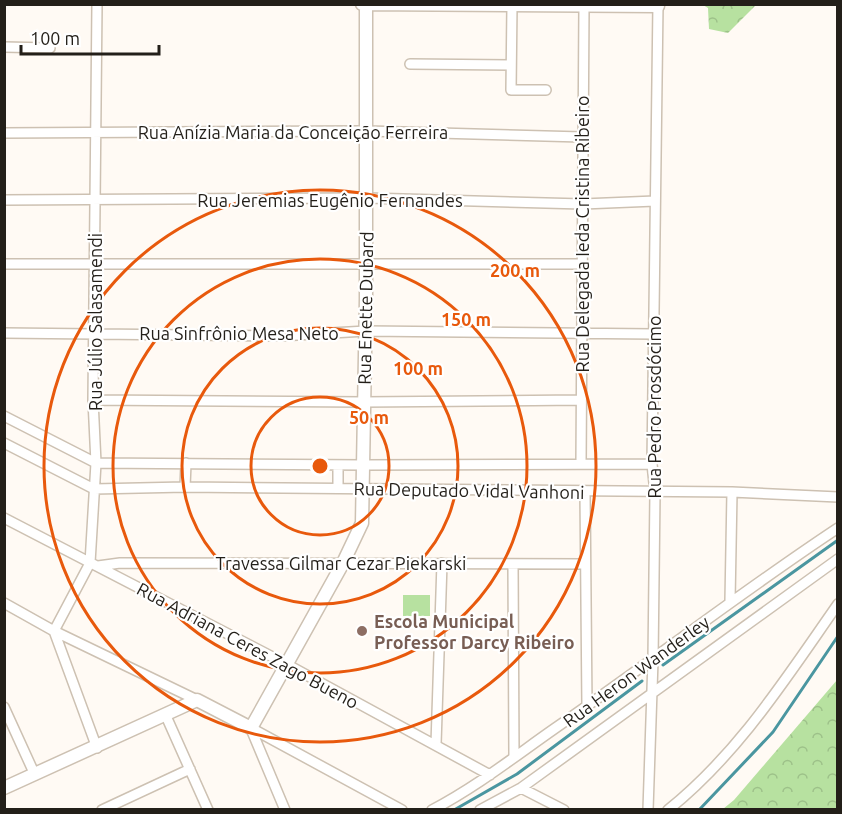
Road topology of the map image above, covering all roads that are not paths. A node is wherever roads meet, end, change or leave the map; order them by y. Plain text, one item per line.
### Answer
1 (97, 4) edge
2 (364, 4) edge
3 (512, 5) edge
4 (584, 5) edge
5 (658, 5) edge
6 (4, 47) edge
7 (50, 48) dead end
8 (410, 64) dead end
9 (511, 65) junction
10 (546, 90) dead end
11 (367, 130) junction
12 (98, 132) junction
13 (4, 133) edge
14 (582, 137) junction
15 (367, 198) junction
16 (97, 199) junction
17 (4, 200) edge
18 (655, 201) junction
19 (583, 204) junction
20 (4, 264) edge
21 (366, 264) junction
22 (581, 264) junction
23 (94, 265) junction
24 (366, 331) junction
25 (581, 332) junction
26 (4, 333) edge
27 (94, 333) junction
28 (653, 334) junction
29 (93, 400) junction
30 (581, 400) junction
31 (364, 402) junction
32 (4, 416) edge
33 (4, 443) edge
34 (96, 462) junction
35 (186, 464) junction
36 (581, 464) junction
37 (652, 464) junction
38 (338, 465) junction
39 (364, 465) junction
40 (185, 487) junction
41 (338, 488) junction
42 (94, 489) junction
43 (364, 489) junction
44 (585, 492) junction
45 (732, 492) junction
46 (655, 493) junction
47 (837, 497) edge
48 (4, 518) edge
49 (837, 528) edge
50 (837, 559) edge
51 (343, 563) junction
52 (442, 563) junction
53 (513, 564) junction
54 (584, 564) junction
55 (94, 565) junction
56 (730, 601) junction
57 (4, 603) edge
58 (837, 604) edge
59 (54, 631) junction
60 (653, 660) junction
61 (288, 665) junction
62 (652, 692) junction
63 (197, 700) junction
64 (4, 707) edge
65 (586, 707) junction
66 (166, 716) junction
67 (251, 728) junction
68 (436, 744) junction
69 (97, 748) junction
70 (514, 757) junction
71 (190, 769) junction
72 (35, 775) junction
73 (490, 775) junction
74 (4, 788) edge
75 (521, 788) junction
76 (102, 810) edge
77 (208, 810) edge
78 (285, 810) edge
79 (402, 810) edge
80 (432, 810) edge
81 (480, 810) edge
82 (564, 810) edge
83 (648, 810) edge
84 (668, 810) edge

1 - 12 street, Rua Júlio Salasamendi
2 - 3 street
2 - 11 street, Rua Enette Dubard
3 - 4 street
3 - 9 street
4 - 5 street
4 - 14 street, Rua Delegada Ieda Cristina Ribeiro
5 - 18 street, Rua Pedro Prosdócimo
6 - 7 street
8 - 9 street
9 - 10 street
11 - 12 street, Rua Anízia Maria da Conceição Ferreira
11 - 14 street, Rua Anízia Maria da Conceição Ferreira
11 - 15 street, Rua Enette Dubard
12 - 13 street, Rua Anízia Maria da Conceição Ferreira
12 - 16 street, Rua Júlio Salasamendi
14 - 19 street, Rua Delegada Ieda Cristina Ribeiro
15 - 16 street, Rua Jeremias Eugênio Fernandes
15 - 19 street, Rua Jeremias Eugênio Fernandes
15 - 21 street, Rua Enette Dubard
16 - 17 street, Rua Jeremias Eugênio Fernandes
16 - 23 street, Rua Júlio Salasamendi
18 - 19 street, Rua Jeremias Eugênio Fernandes
18 - 28 street, Rua Pedro Prosdócimo
19 - 22 street, Rua Delegada Ieda Cristina Ribeiro
20 - 23 street
21 - 22 street
21 - 23 street
21 - 24 street, Rua Enette Dubard
22 - 25 street, Rua Delegada Ieda Cristina Ribeiro
23 - 27 street, Rua Júlio Salasamendi
24 - 25 street, Rua Sinfrônio Mesa Neto
24 - 27 street, Rua Sinfrônio Mesa Neto
24 - 31 street, Rua Enette Dubard
25 - 28 street, Rua Sinfrônio Mesa Neto
25 - 30 street, Rua Delegada Ieda Cristina Ribeiro
26 - 27 street, Rua Sinfrônio Mesa Neto
27 - 29 street, Rua Júlio Salasamendi
28 - 37 street, Rua Pedro Prosdócimo
29 - 31 street
29 - 34 street, Rua Júlio Salasamendi
30 - 31 street
30 - 36 street, Rua Delegada Ieda Cristina Ribeiro
31 - 39 street, Rua Enette Dubard
32 - 34 street, Rua Deputado Vidal Vanhoni
33 - 42 street, Rua Deputado Vidal Vanhoni
34 - 35 street, Rua Deputado Vidal Vanhoni
34 - 42 street, Rua Júlio Salasamendi
35 - 38 street, Rua Deputado Vidal Vanhoni
35 - 40 street
36 - 37 street, Rua Deputado Vidal Vanhoni
36 - 39 street, Rua Deputado Vidal Vanhoni
37 - 46 street, Rua Pedro Prosdócimo
38 - 39 street, Rua Deputado Vidal Vanhoni
38 - 41 street
39 - 43 street, Rua Enette Dubard
40 - 41 street, Rua Deputado Vidal Vanhoni
40 - 42 street, Rua Deputado Vidal Vanhoni
41 - 43 street, Rua Deputado Vidal Vanhoni
42 - 55 street, Rua Júlio Salasamendi
43 - 44 street, Rua Deputado Vidal Vanhoni
43 - 51 street, Rua Enette Dubard
44 - 46 street, Rua Deputado Vidal Vanhoni
44 - 54 street
45 - 46 street, Rua Deputado Vidal Vanhoni
45 - 47 street, Rua Deputado Vidal Vanhoni
45 - 56 street
46 - 60 street, Rua Pedro Prosdócimo
48 - 55 street, Rua Adriana Ceres Zago Bueno
49 - 56 street, Rua Heron Wanderley
50 - 62 street, Rua Heron Wanderley
51 - 52 street, Travessa Gilmar Cezar Piekarski
51 - 55 street, Travessa Gilmar Cezar Piekarski
51 - 61 street, Rua Enette Dubard
52 - 53 street, Travessa Gilmar Cezar Piekarski
52 - 68 street
53 - 54 street, Travessa Gilmar Cezar Piekarski
53 - 70 street
54 - 65 street
55 - 59 street, Rua Júlio Salasamendi
55 - 61 street, Rua Adriana Ceres Zago Bueno
56 - 60 street, Rua Heron Wanderley
57 - 59 street
58 - 84 street
59 - 63 street
59 - 69 street
60 - 62 street, Rua Pedro Prosdócimo
60 - 65 street, Rua Heron Wanderley
61 - 67 street, Rua Enette Dubard
61 - 68 street, Rua Adriana Ceres Zago Bueno
62 - 75 street, Rua Heron Wanderley
62 - 83 street, Rua Pedro Prosdócimo
63 - 66 street
63 - 67 street
64 - 72 street
65 - 70 street, Rua Heron Wanderley
66 - 69 street
66 - 71 street
67 - 78 street
67 - 79 street
68 - 73 street, Rua Adriana Ceres Zago Bueno
69 - 72 street
70 - 73 street, Rua Heron Wanderley
71 - 76 street
71 - 77 street
72 - 74 street
73 - 80 street, Rua Heron Wanderley
75 - 81 street, Rua Heron Wanderley
75 - 82 street

